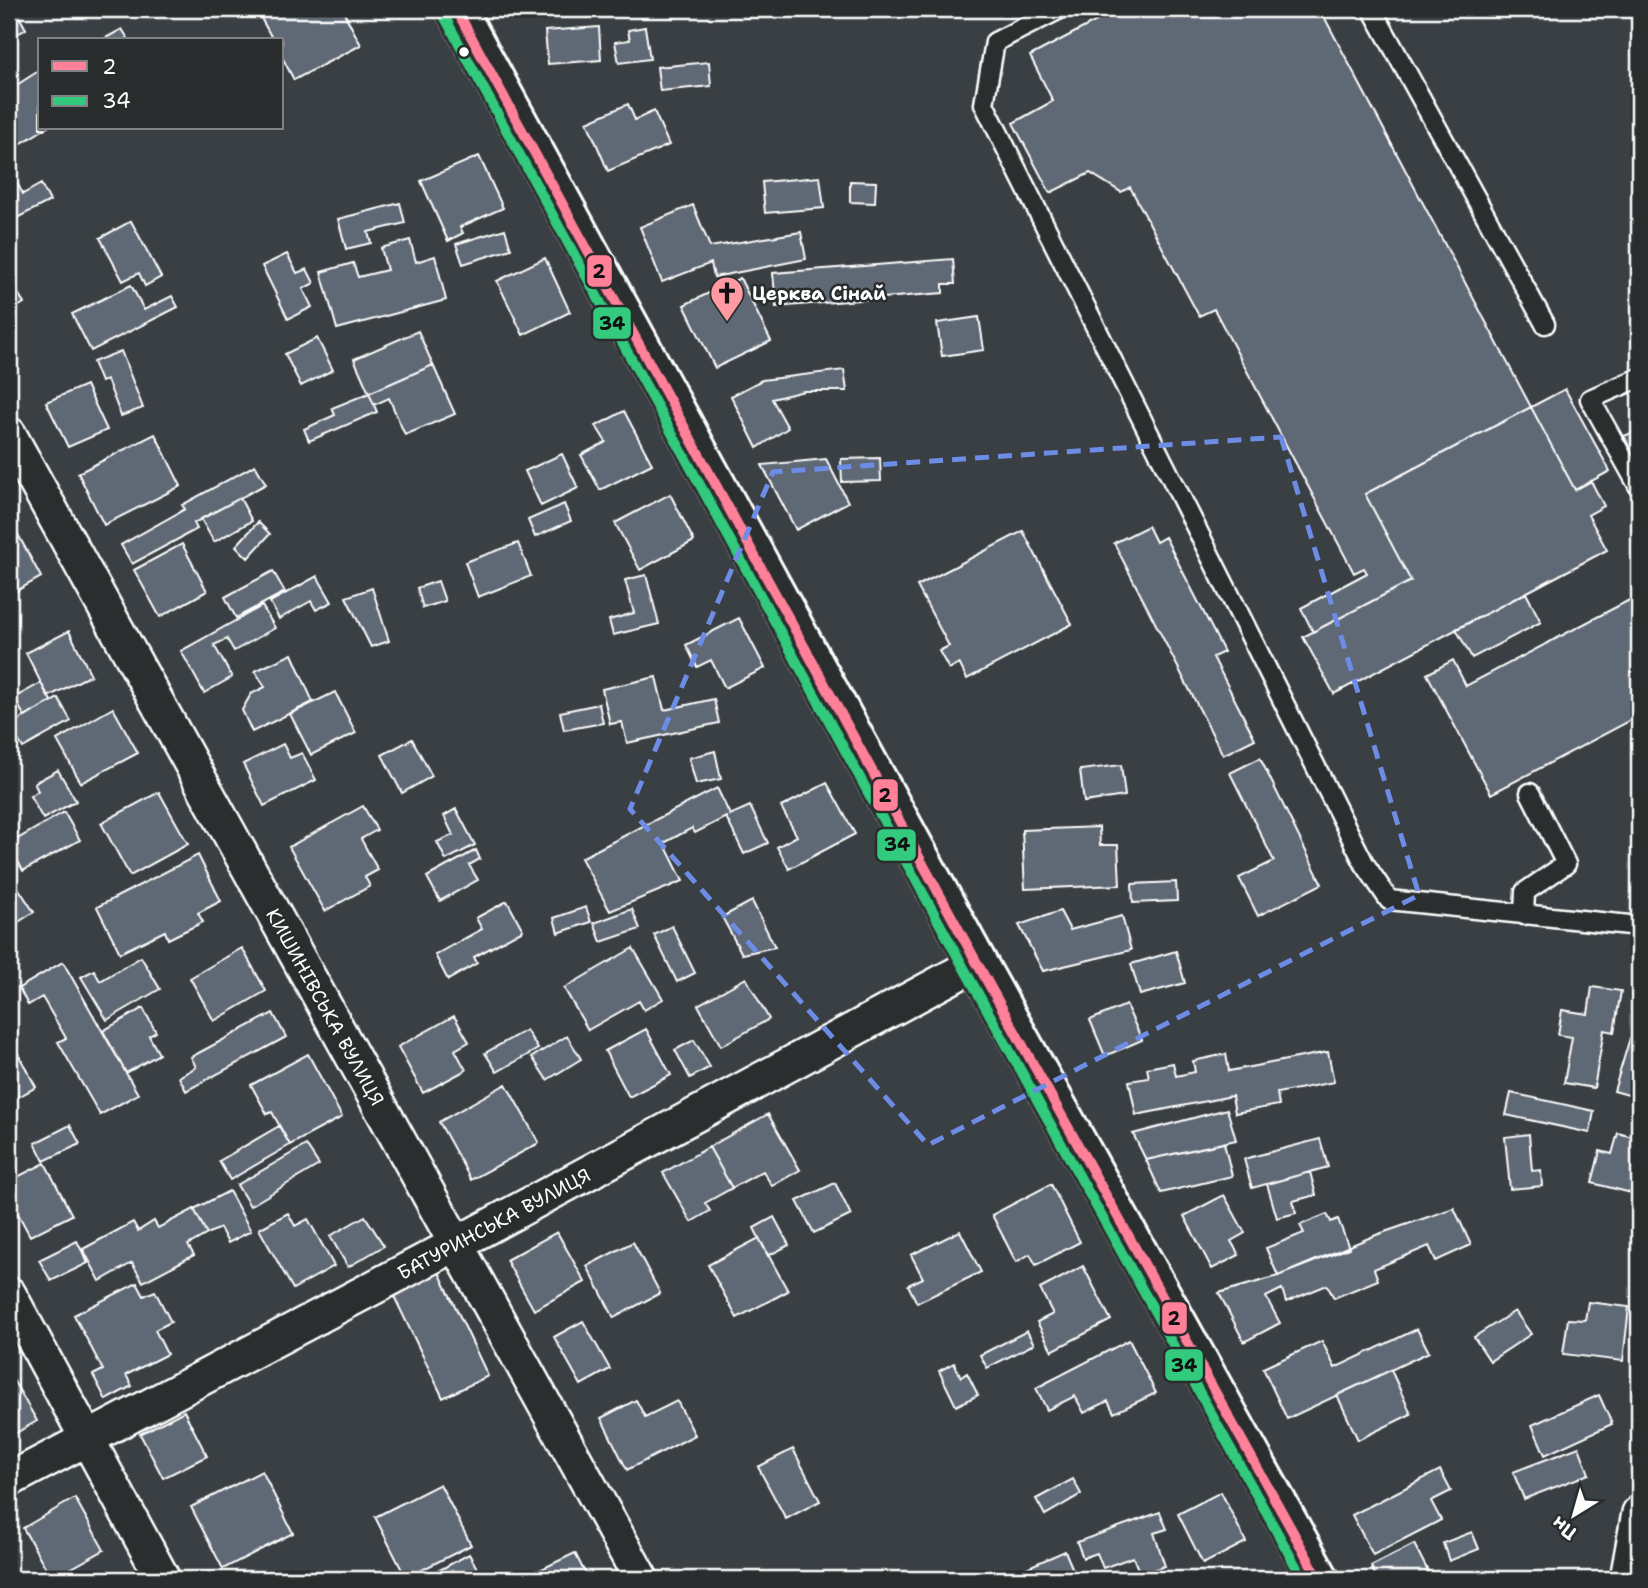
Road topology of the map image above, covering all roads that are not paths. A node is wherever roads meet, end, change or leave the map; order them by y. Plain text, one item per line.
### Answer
1 (456, 9) edge
2 (1059, 9) edge
3 (1372, 9) edge
4 (1545, 324) dead end
5 (1639, 378) edge
6 (9, 434) edge
7 (1639, 488) edge
8 (1530, 793) dead end
9 (1524, 915) junction
10 (1639, 926) edge
11 (977, 963) junction
12 (456, 1244) junction
13 (9, 1294) edge
14 (88, 1438) junction
15 (9, 1480) edge
16 (1639, 1513) edge
17 (163, 1579) edge
18 (641, 1579) edge
19 (1319, 1579) edge
20 (1627, 1579) edge

1 - 11 main road
2 - 9 lane
3 - 4 lane
5 - 7 lane
6 - 12 street, КИШИНІВСЬКА ВУЛИЦЯ
8 - 9 lane
9 - 10 lane
11 - 12 street, БАТУРИНСЬКА ВУЛИЦЯ
11 - 19 main road
12 - 14 street, БАТУРИНСЬКА ВУЛИЦЯ
12 - 18 street, КИШИНІВСЬКА ВУЛИЦЯ
13 - 14 street
14 - 15 street, БАТУРИНСЬКА ВУЛИЦЯ
14 - 17 street
16 - 20 street

